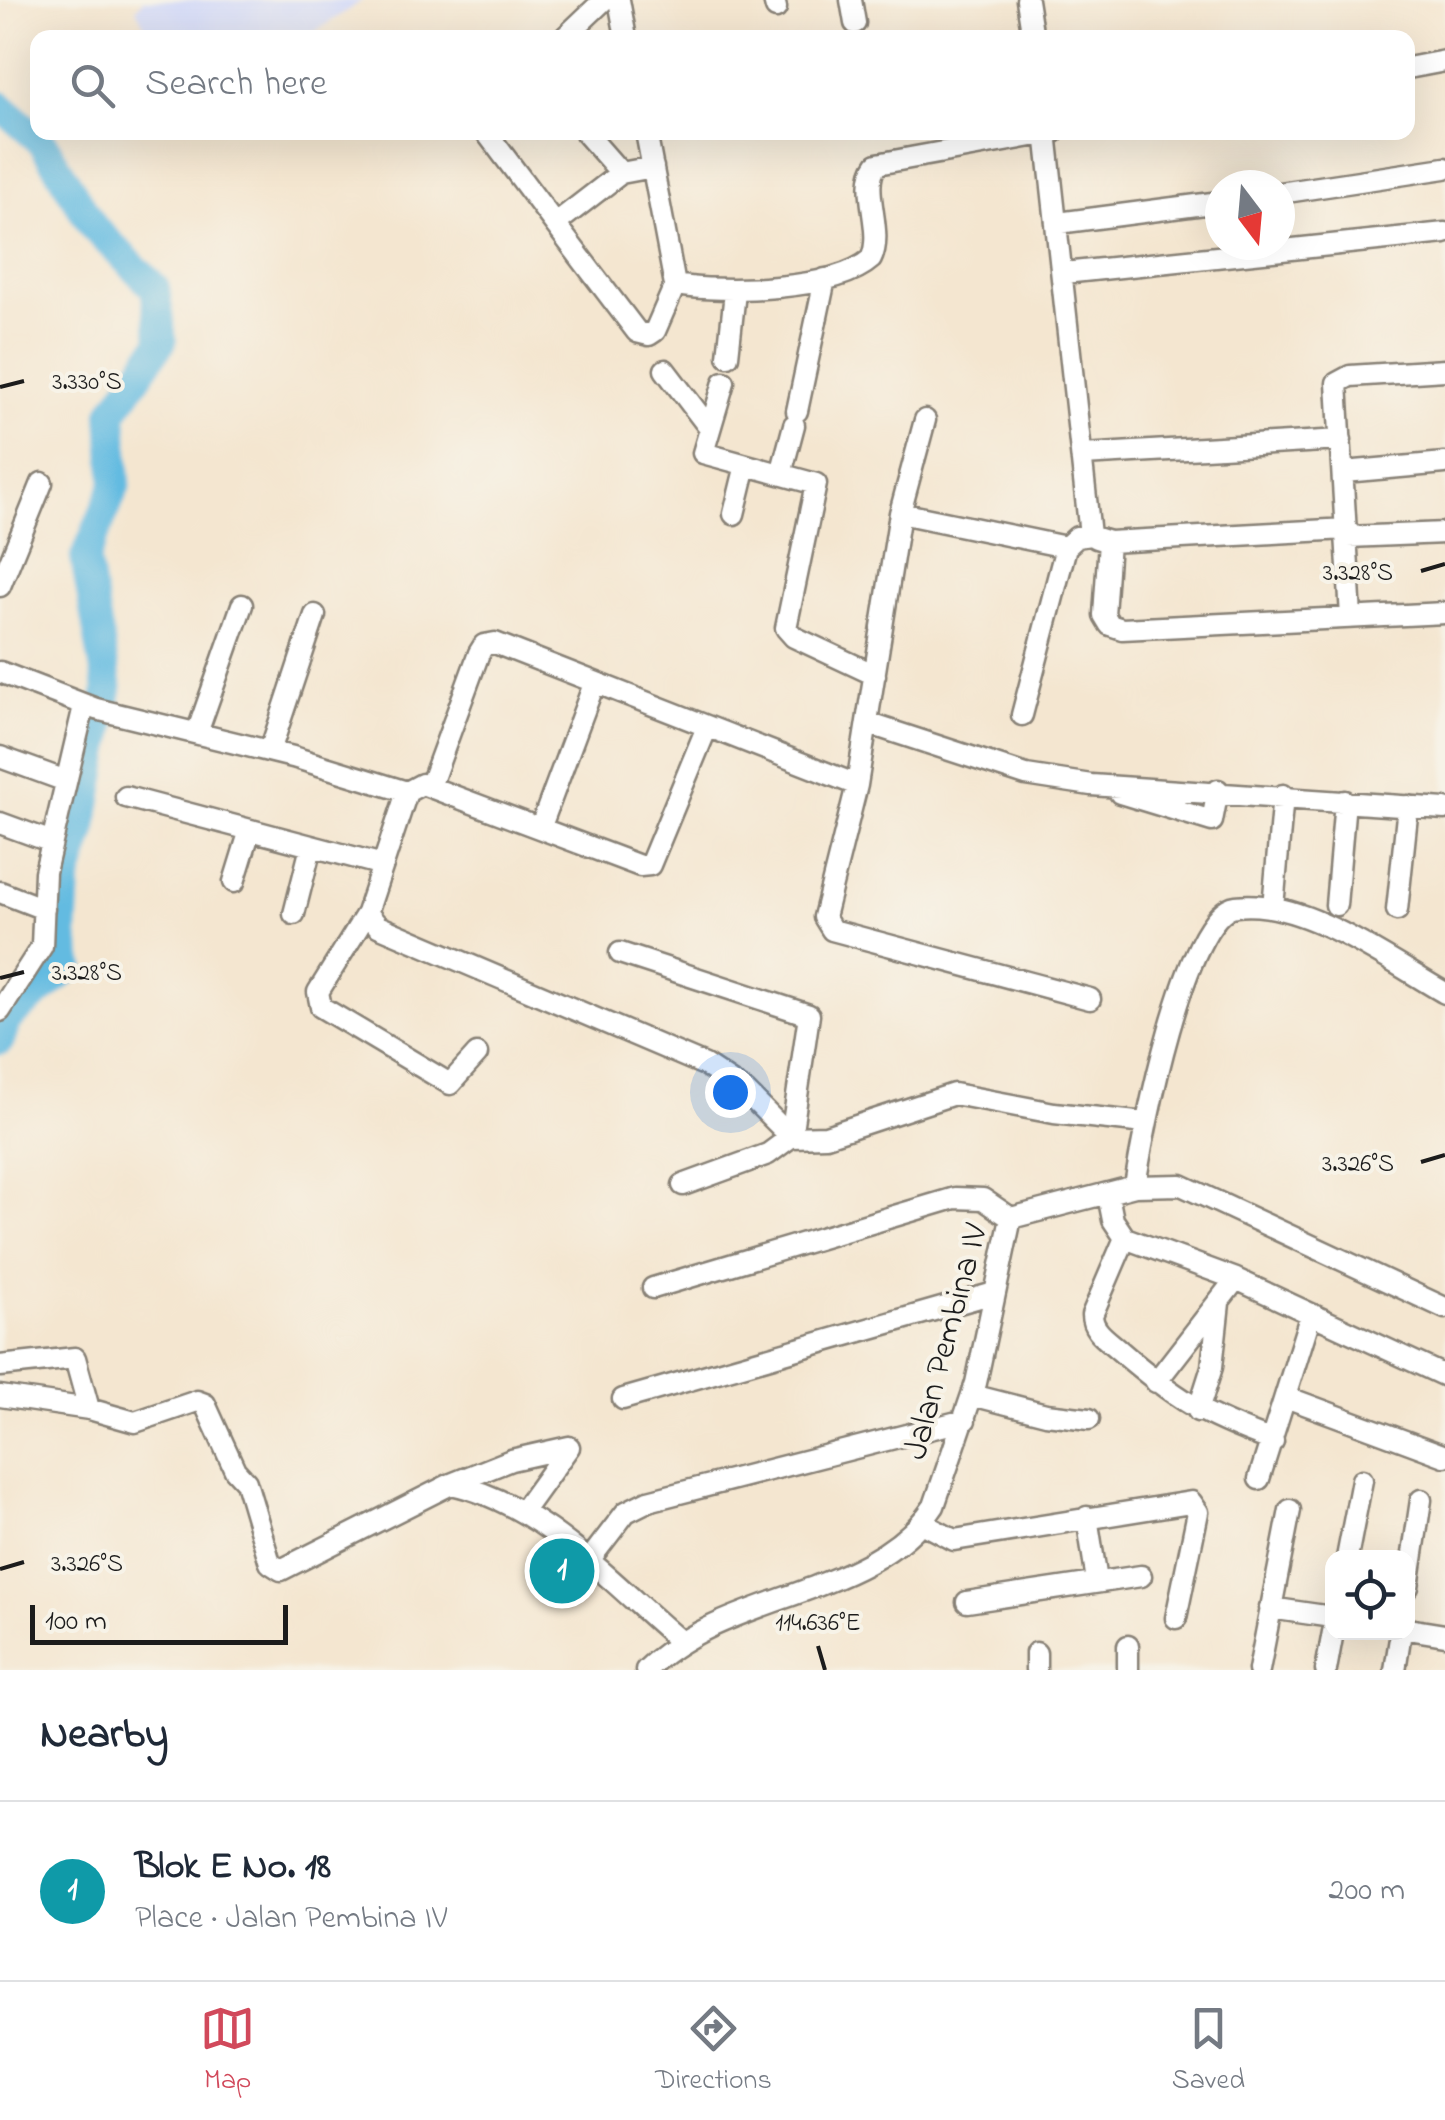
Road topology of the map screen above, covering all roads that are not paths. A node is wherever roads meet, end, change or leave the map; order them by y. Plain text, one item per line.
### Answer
1 (604, 0) edge
2 (619, 0) edge
3 (851, 0) edge
4 (1027, 0) edge
5 (855, 23) dead end
6 (572, 30) edge
7 (625, 30) edge
8 (1032, 30) edge
9 (1445, 61) edge
10 (1415, 67) edge
11 (492, 140) edge
12 (591, 140) edge
13 (648, 140) edge
14 (1010, 140) edge
15 (1050, 140) edge
16 (654, 167) junction
17 (1445, 168) edge
18 (622, 173) junction
19 (1295, 191) edge
20 (1205, 204) edge
21 (1058, 223) junction
22 (555, 224) junction
23 (1445, 233) edge
24 (1064, 273) junction
25 (825, 279) junction
26 (675, 284) junction
27 (736, 292) junction
28 (728, 356) dead end
29 (665, 370) dead end
30 (1445, 370) edge
31 (724, 382) dead end
32 (925, 420) dead end
33 (710, 428) junction
34 (1341, 440) junction
35 (1083, 454) junction
36 (1445, 463) edge
37 (746, 465) junction
38 (1344, 472) junction
39 (781, 474) junction
40 (42, 483) dead end
41 (900, 512) junction
42 (734, 514) dead end
43 (1347, 533) junction
44 (1445, 533) edge
45 (1099, 539) junction
46 (8, 546) edge
47 (1066, 547) junction
48 (0, 586) edge
49 (242, 605) dead end
50 (1445, 613) edge
51 (316, 615) dead end
52 (1350, 617) junction
53 (0, 672) edge
54 (875, 675) junction
55 (594, 684) junction
56 (90, 708) junction
57 (1022, 715) dead end
58 (868, 722) junction
59 (706, 727) junction
60 (197, 734) junction
61 (270, 751) junction
62 (0, 757) edge
63 (66, 781) junction
64 (432, 784) junction
65 (857, 784) junction
66 (1091, 785) junction
67 (1218, 790) junction
68 (408, 792) junction
69 (1283, 794) junction
70 (126, 798) dead end
71 (1346, 801) junction
72 (1408, 806) junction
73 (1445, 809) edge
74 (0, 823) edge
75 (542, 826) junction
76 (250, 830) junction
77 (52, 842) junction
78 (312, 846) junction
79 (383, 865) junction
80 (234, 882) dead end
81 (0, 892) edge
82 (1336, 906) dead end
83 (44, 908) junction
84 (1272, 908) junction
85 (1397, 910) dead end
86 (367, 913) junction
87 (294, 914) dead end
88 (620, 953) dead end
89 (1445, 993) edge
90 (1090, 998) dead end
91 (2, 1002) edge
92 (476, 1054) dead end
93 (1145, 1124) junction
94 (791, 1137) junction
95 (683, 1185) dead end
96 (1134, 1186) junction
97 (1108, 1195) junction
98 (1011, 1218) junction
99 (1125, 1238) junction
100 (1236, 1280) junction
101 (653, 1288) dead end
102 (994, 1293) junction
103 (1218, 1303) junction
104 (1445, 1308) edge
105 (1311, 1314) junction
106 (0, 1366) edge
107 (1445, 1376) edge
108 (1156, 1382) junction
109 (0, 1396) edge
110 (972, 1396) junction
111 (1286, 1397) junction
112 (622, 1400) dead end
113 (89, 1409) junction
114 (1198, 1411) junction
115 (1089, 1419) dead end
116 (966, 1420) junction
117 (1273, 1441) junction
118 (1445, 1456) edge
119 (1260, 1478) dead end
120 (1362, 1480) dead end
121 (452, 1484) junction
122 (1421, 1500) dead end
123 (1290, 1510) dead end
124 (522, 1512) junction
125 (1087, 1517) junction
126 (922, 1524) junction
127 (1349, 1550) edge
128 (1414, 1550) edge
129 (587, 1563) junction
130 (1141, 1576) dead end
131 (1097, 1581) junction
132 (967, 1602) dead end
133 (1270, 1608) junction
134 (1325, 1616) edge
135 (1176, 1618) dead end
136 (1415, 1631) edge
137 (1445, 1635) edge
138 (1332, 1640) edge
139 (1399, 1640) edge
140 (681, 1642) junction
141 (1128, 1646) dead end
142 (646, 1670) edge
143 (1128, 1670) edge
144 (1259, 1670) edge
145 (1326, 1670) edge
146 (1394, 1670) edge

1 - 6 street
2 - 7 street
3 - 5 street
4 - 8 street
9 - 10 street
11 - 22 street
12 - 18 street
13 - 16 street
14 - 25 street
15 - 21 street
16 - 18 street
16 - 26 street
17 - 19 street
18 - 22 street
20 - 21 street
21 - 24 street
22 - 26 street
23 - 24 street
24 - 35 street
25 - 27 street
25 - 39 street
26 - 27 street
27 - 28 street
29 - 33 street
30 - 34 street
31 - 33 street
32 - 41 street
33 - 37 street
34 - 35 street
34 - 38 street
35 - 45 street
36 - 38 street
37 - 39 street
37 - 42 street
38 - 43 street
39 - 54 street
40 - 46 street
41 - 47 street
41 - 54 street
43 - 44 street
43 - 45 street
43 - 52 street
45 - 47 street
45 - 52 street
46 - 48 street
47 - 57 street
49 - 60 street
50 - 52 street
51 - 61 street
53 - 56 street
54 - 58 street
55 - 59 street
55 - 64 street
55 - 75 street
56 - 60 street
56 - 63 street
58 - 65 street
58 - 66 street
59 - 65 street
59 - 75 street
60 - 61 street
61 - 68 street
62 - 63 street
63 - 77 street
64 - 68 street
64 - 75 street
65 - 90 street
66 - 67 street
66 - 67 street
67 - 69 street
68 - 79 street
69 - 71 street
69 - 84 street
70 - 76 street
71 - 72 street
71 - 82 street
72 - 73 street
72 - 85 street
74 - 77 street
76 - 78 street
76 - 80 street
77 - 83 street
78 - 79 street
78 - 87 street
79 - 86 street
81 - 83 street
83 - 91 street
84 - 89 street
84 - 93 street
86 - 92 street
86 - 94 street
88 - 94 street
93 - 94 street
93 - 96 street
94 - 95 street
96 - 97 street, Jalan Pembina IV
96 - 104 street
97 - 98 street, Jalan Pembina IV
97 - 99 street
98 - 101 street
98 - 102 street, Jalan Pembina IV
99 - 100 street
99 - 108 street
100 - 103 street
100 - 105 street
102 - 110 street, Jalan Pembina IV
102 - 112 street
103 - 108 street
103 - 114 street
105 - 107 street
105 - 111 street
106 - 113 street
108 - 114 street
109 - 113 street
110 - 115 street
110 - 116 street, Jalan Pembina IV
111 - 117 street
111 - 118 street
113 - 121 street
114 - 117 street
116 - 126 street, Jalan Pembina IV
116 - 129 street
117 - 119 street
120 - 127 street
121 - 124 street
121 - 124 street
122 - 128 street
123 - 133 street
124 - 129 street
125 - 126 street
125 - 131 street
125 - 135 street
126 - 140 street, Jalan Pembina IV
129 - 140 street
130 - 131 street
131 - 132 street
133 - 134 street
133 - 144 street
136 - 137 street
138 - 145 street
139 - 146 street
140 - 142 street, Jalan Pembina IV
141 - 143 street

